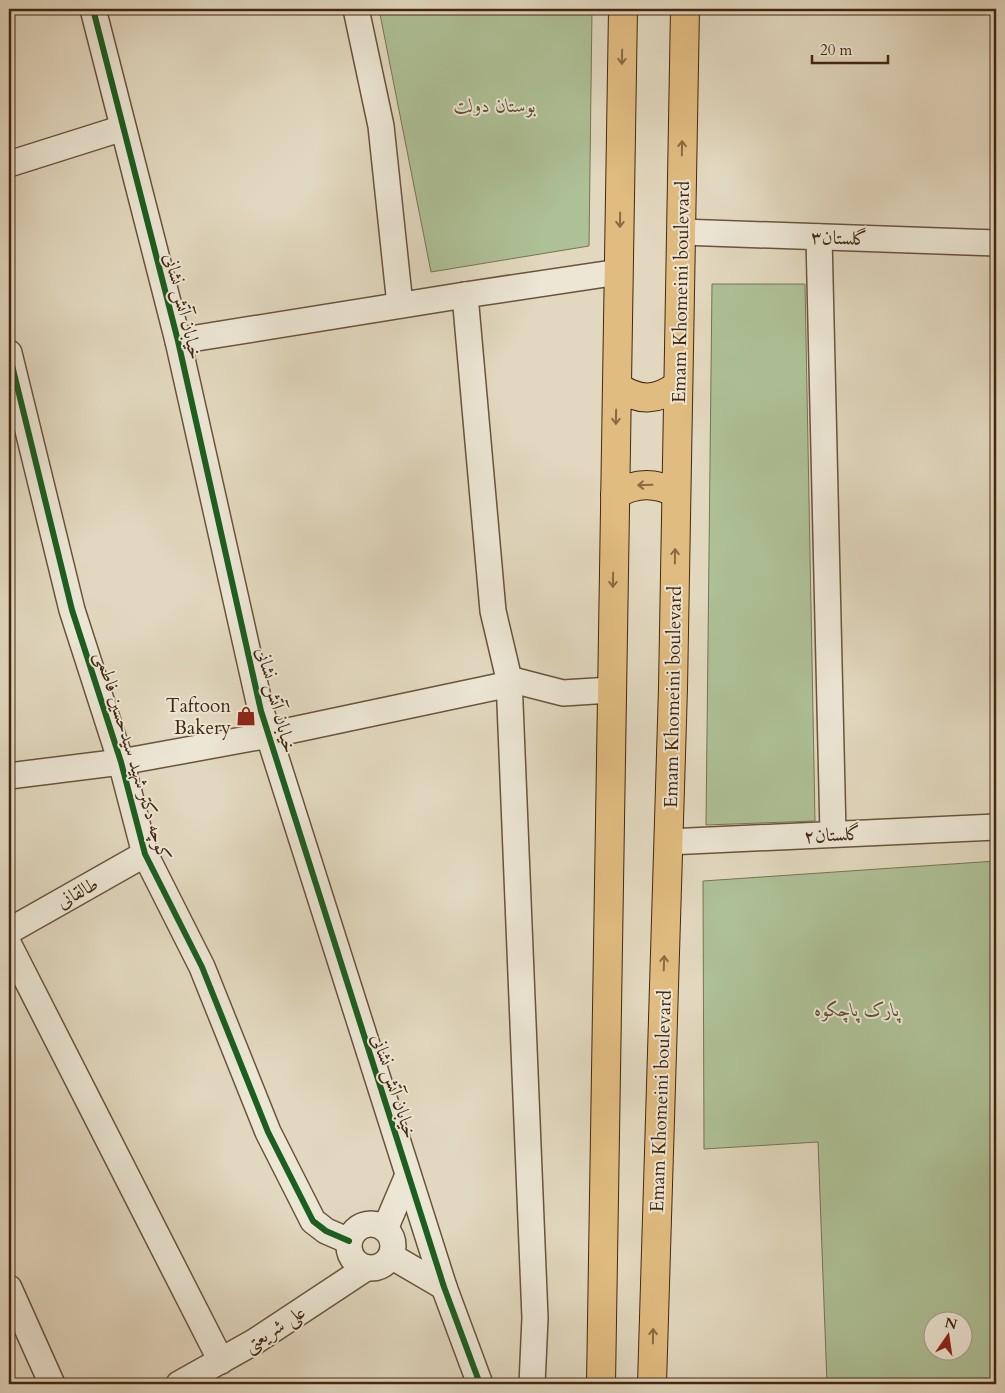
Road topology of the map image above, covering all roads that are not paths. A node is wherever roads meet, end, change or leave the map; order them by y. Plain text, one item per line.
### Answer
1 (93, 9) edge
2 (356, 9) edge
3 (623, 9) edge
4 (685, 9) edge
5 (123, 128) junction
6 (9, 164) edge
7 (681, 232) junction
8 (819, 237) junction
9 (996, 243) edge
10 (619, 272) junction
11 (465, 295) junction
12 (400, 305) junction
13 (178, 341) junction
14 (9, 353) edge
15 (678, 385) junction
16 (617, 386) junction
17 (676, 493) junction
18 (615, 495) junction
19 (510, 681) junction
20 (612, 690) junction
21 (269, 736) junction
22 (121, 762) junction
23 (9, 776) edge
24 (996, 827) edge
25 (833, 834) junction
26 (668, 842) junction
27 (146, 854) junction
28 (9, 931) edge
29 (9, 945) edge
30 (408, 1175) junction
31 (385, 1229) junction
32 (349, 1241) junction
33 (391, 1256) junction
34 (366, 1268) junction
35 (444, 1287) junction
36 (9, 1288) edge
37 (221, 1361) junction
38 (192, 1381) edge
39 (52, 1384) edge
40 (480, 1384) edge
41 (532, 1384) edge
42 (601, 1384) edge
43 (652, 1384) edge

1 - 5 street, خیابان آتش نشانی
2 - 12 street
3 -> 10 main road
7 -> 4 main road, Emam Khomeini boulevard
5 - 6 street
5 - 13 street, خیابان آتش نشانی
7 - 8 street, گلستان۳
7 - 15 main road, Emam Khomeini boulevard
8 - 9 street, گلستان۳
8 - 25 street
10 - 11 street
10 - 16 main road
11 - 12 street
11 - 19 street
12 - 13 street
13 - 21 street, خیابان آتش نشانی
14 - 22 street, کوچه دکتر شهید سیدحسین فاطمی
15 - 16 main road
15 - 17 main road, Emam Khomeini boulevard
16 -> 18 main road
17 -> 18 main road
26 -> 17 main road, Emam Khomeini boulevard
18 -> 20 main road
19 - 20 street
19 - 21 street
19 - 41 street
20 - 42 main road
21 - 22 street
21 - 30 street, خیابان آتش نشانی
22 - 23 street
22 - 27 street, کوچه دکتر شهید سیدحسین فاطمی
24 - 25 street, گلستان۲
25 - 26 street, گلستان۲
43 -> 26 main road, Emam Khomeini boulevard
27 - 28 street, طالقانی
27 - 32 street, کوچه دکتر شهید سیدحسین فاطمی
29 - 37 street
30 - 31 street
30 - 35 street, خیابان آتش نشانی
31 - 32 street
31 - 33 street
32 - 34 street
33 - 34 street
33 - 35 street
34 - 37 street, علی شریعتی
35 - 40 street, خیابان آتش نشانی
36 - 39 street
37 - 38 street, علی شریعتی

